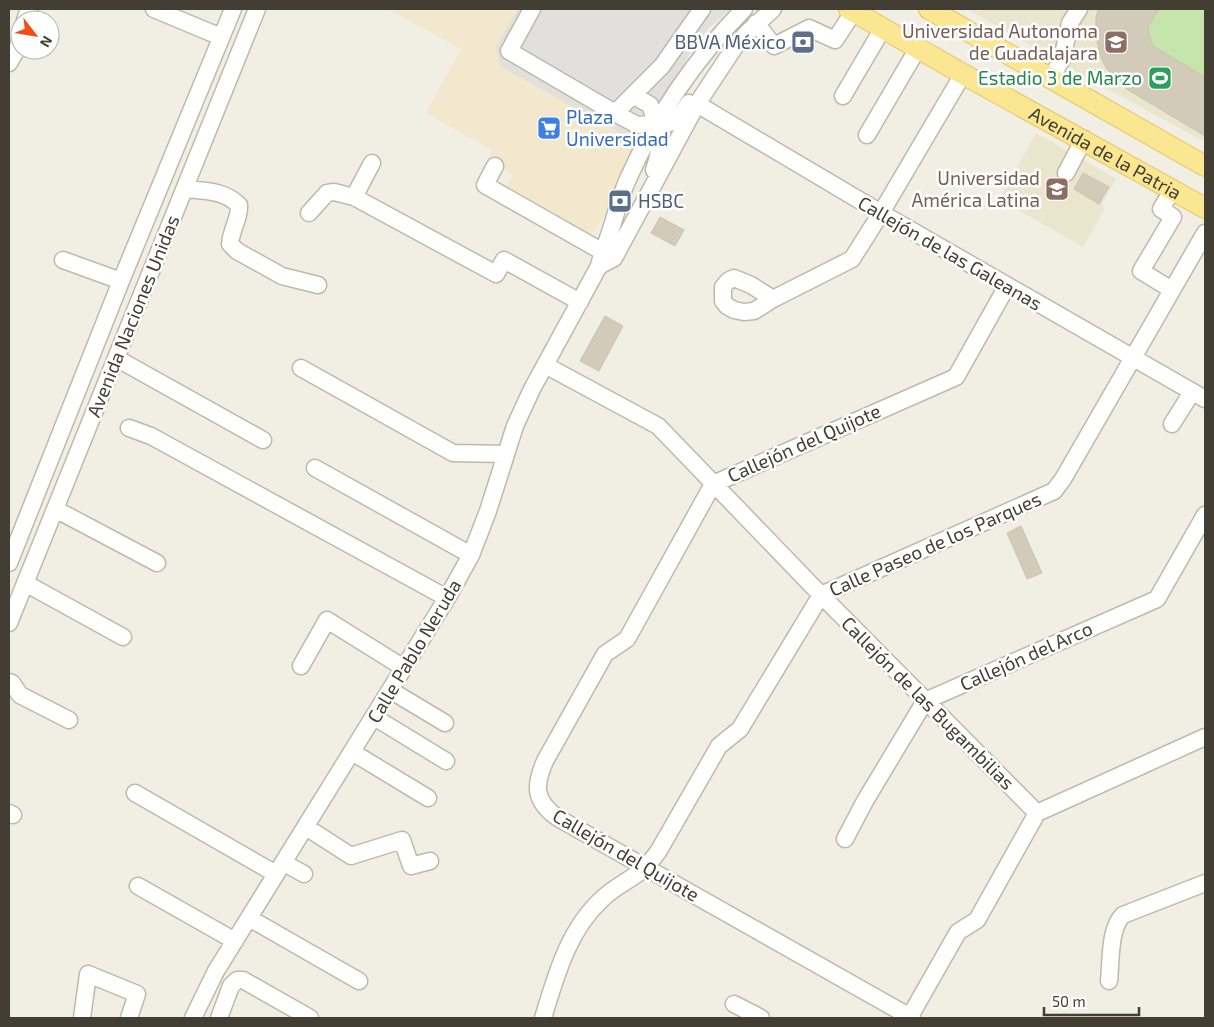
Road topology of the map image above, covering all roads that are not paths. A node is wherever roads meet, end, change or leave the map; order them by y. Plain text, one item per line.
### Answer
1 (154, 9) edge
2 (233, 9) edge
3 (257, 9) edge
4 (532, 9) edge
5 (702, 9) edge
6 (744, 9) edge
7 (773, 9) edge
8 (929, 9) edge
9 (1079, 9) edge
10 (852, 10) edge
11 (756, 23) junction
12 (883, 28) junction
13 (221, 37) junction
14 (918, 48) junction
15 (724, 62) junction
16 (964, 74) junction
17 (1051, 78) junction
18 (633, 95) junction
19 (843, 96) dead end
20 (697, 104) junction
21 (615, 113) junction
22 (657, 124) junction
23 (867, 135) dead end
24 (1084, 139) junction
25 (372, 163) dead end
26 (496, 166) dead end
27 (1205, 166) edge
28 (1066, 174) dead end
29 (185, 189) junction
30 (1173, 189) junction
31 (651, 192) junction
32 (354, 196) junction
33 (1205, 208) edge
34 (309, 213) dead end
35 (881, 213) junction
36 (1205, 233) edge
37 (605, 258) junction
38 (63, 260) dead end
39 (121, 281) junction
40 (318, 285) dead end
41 (1007, 286) junction
42 (1172, 290) junction
43 (773, 299) dead end
44 (580, 302) junction
45 (116, 358) junction
46 (1133, 358) junction
47 (546, 365) junction
48 (301, 368) dead end
49 (1202, 397) edge
50 (1172, 424) dead end
51 (129, 428) dead end
52 (263, 440) dead end
53 (505, 454) junction
54 (315, 468) dead end
55 (713, 484) junction
56 (55, 509) junction
57 (1205, 515) edge
58 (12, 544) edge
59 (471, 555) junction
60 (9, 563) edge
61 (157, 563) dead end
62 (25, 582) junction
63 (821, 595) junction
64 (448, 598) junction
65 (9, 623) edge
66 (123, 638) dead end
67 (301, 666) dead end
68 (404, 668) junction
69 (9, 682) edge
70 (390, 690) junction
71 (14, 696) edge
72 (925, 701) junction
73 (374, 717) junction
74 (69, 720) dead end
75 (445, 723) dead end
76 (1205, 737) edge
77 (352, 752) junction
78 (446, 761) dead end
79 (134, 793) dead end
80 (428, 798) dead end
81 (1038, 813) junction
82 (306, 827) junction
83 (845, 839) dead end
84 (430, 861) dead end
85 (645, 867) junction
86 (280, 868) junction
87 (304, 874) dead end
88 (1205, 883) edge
89 (138, 886) dead end
90 (249, 918) junction
91 (235, 941) junction
92 (359, 981) dead end
93 (1109, 981) dead end
94 (734, 1004) dead end
95 (82, 1018) edge
96 (129, 1018) edge
97 (193, 1018) edge
98 (219, 1018) edge
99 (310, 1018) edge
100 (543, 1018) edge
101 (760, 1018) edge
102 (910, 1018) edge

1 - 13 street
2 - 13 street, Avenida Naciones Unidas
3 - 29 street, Avenida Naciones Unidas
4 - 21 street
5 - 18 street
6 - 22 street, Calle Pablo Neruda
7 - 11 street, Calle Pablo Neruda
8 - 17 main road, Avenida de la Patria
9 - 17 street
10 - 11 street
10 - 12 main road, Avenida de la Patria
11 - 15 street, Calle Pablo Neruda
12 - 14 main road, Avenida de la Patria
12 - 19 street
13 - 39 street, Avenida Naciones Unidas
14 - 16 main road, Avenida de la Patria
14 - 23 street
15 - 20 street, Calle Pablo Neruda
15 - 22 street
16 - 24 main road, Avenida de la Patria
16 - 35 street
17 - 27 main road, Avenida de la Patria
18 - 21 street
18 - 22 street
20 - 31 street, Calle Pablo Neruda
20 - 35 street, Callejón de las Galeanas
21 - 22 street
22 - 31 street
22 - 37 street, Calle Pablo Neruda
24 - 28 street
24 - 30 main road, Avenida de la Patria
25 - 32 street
26 - 37 street
29 - 40 street
29 - 45 street, Avenida Naciones Unidas
30 - 33 main road, Avenida de la Patria
30 - 42 street
31 - 37 street, Calle Pablo Neruda
32 - 34 street
32 - 44 street
35 - 41 street, Callejón de las Galeanas
35 - 43 street
36 - 42 street, Calle Paseo de los Parques
37 - 44 street, Calle Pablo Neruda
38 - 39 street
39 - 58 street, Avenida Naciones Unidas
41 - 46 street, Callejón de las Galeanas
41 - 55 street, Callejón del Quijote
42 - 46 street, Calle Paseo de los Parques
44 - 47 street, Calle Pablo Neruda
45 - 52 street
45 - 56 street, Avenida Naciones Unidas
46 - 49 street, Callejón de las Galeanas
46 - 63 street, Calle Paseo de los Parques
47 - 53 street, Calle Pablo Neruda
47 - 55 street, Callejón de las Bugambilias
48 - 53 street
49 - 50 street
51 - 64 street
53 - 59 street, Calle Pablo Neruda
54 - 59 street
55 - 63 street, Callejón de las Bugambilias
55 - 85 street, Callejón del Quijote
56 - 61 street
56 - 62 street, Avenida Naciones Unidas
57 - 72 street, Callejón del Arco
58 - 60 street, Avenida Naciones Unidas
59 - 64 street, Calle Pablo Neruda
62 - 65 street, Avenida Naciones Unidas
62 - 66 street
63 - 72 street, Callejón de las Bugambilias
63 - 85 street, Calle Paseo de los Parques
64 - 68 street, Calle Pablo Neruda
67 - 68 street
68 - 70 street, Calle Pablo Neruda
69 - 71 street
70 - 73 street, Calle Pablo Neruda
70 - 75 street
71 - 74 street
72 - 81 street, Callejón de las Bugambilias
72 - 83 street
73 - 77 street, Calle Pablo Neruda
73 - 78 street
76 - 81 street
77 - 80 street
77 - 82 street, Calle Pablo Neruda
79 - 86 street
81 - 102 street
82 - 84 street
82 - 86 street, Calle Pablo Neruda
85 - 100 street, Calle Paseo de los Parques
85 - 102 street, Callejón del Quijote
86 - 87 street
86 - 90 street, Calle Pablo Neruda
88 - 93 street
89 - 91 street
90 - 91 street, Calle Pablo Neruda
90 - 92 street
91 - 97 street, Calle Pablo Neruda
94 - 101 street
95 - 96 street
98 - 99 street

